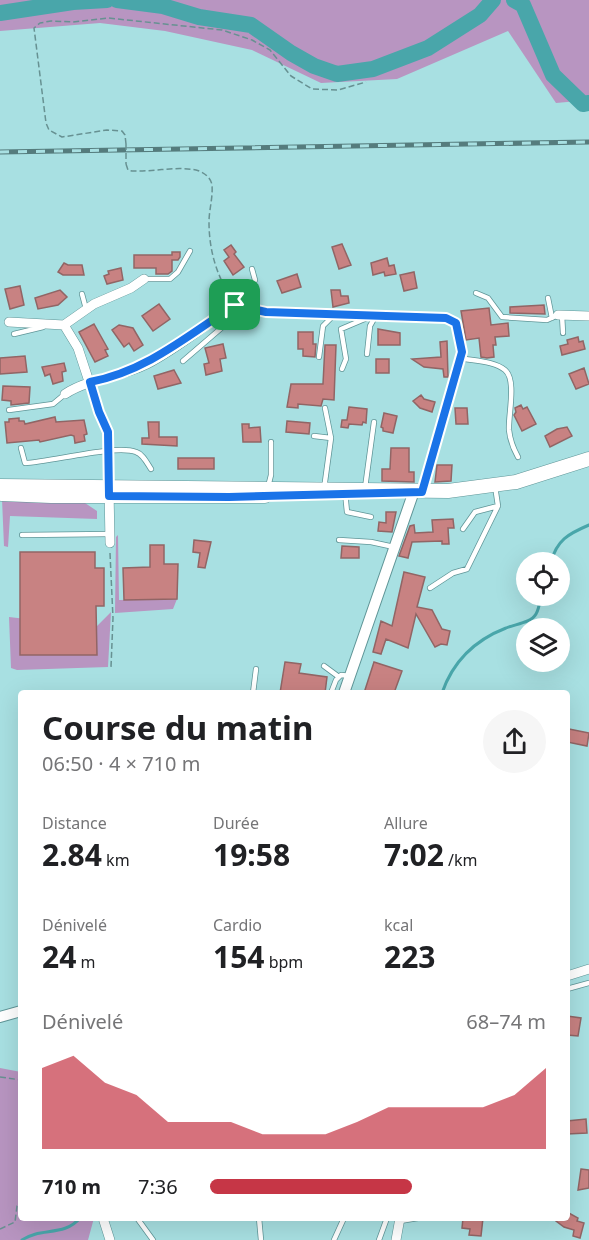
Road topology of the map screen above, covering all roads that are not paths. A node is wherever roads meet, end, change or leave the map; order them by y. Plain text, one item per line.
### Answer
1 (190, 251) dead end
2 (252, 269) dead end
3 (144, 279) joint
4 (476, 293) dead end
5 (82, 294) dead end
6 (548, 298) dead end
7 (235, 305) junction
8 (86, 309) junction
9 (255, 310) junction
10 (334, 315) junction
11 (557, 316) junction
12 (589, 316) edge
13 (372, 317) junction
14 (4, 320) edge
15 (48, 324) junction
16 (64, 325) junction
17 (563, 333) dead end
18 (14, 334) dead end
19 (368, 354) dead end
20 (319, 357) dead end
21 (460, 358) junction
22 (183, 361) dead end
23 (342, 369) dead end
24 (90, 382) junction
25 (65, 394) joint
26 (326, 408) dead end
27 (9, 410) dead end
28 (374, 422) dead end
29 (314, 436) dead end
30 (331, 438) junction
31 (271, 442) dead end
32 (21, 448) dead end
33 (110, 451) junction
34 (518, 457) dead end
35 (589, 459) edge
36 (151, 469) dead end
37 (0, 486) edge
38 (495, 486) junction
39 (110, 491) junction
40 (267, 492) junction
41 (324, 492) junction
42 (345, 492) junction
43 (365, 492) junction
44 (416, 492) junction
45 (0, 494) edge
46 (498, 506) junction
47 (371, 517) dead end
48 (463, 529) dead end
49 (22, 535) dead end
50 (110, 538) joint
51 (339, 540) dead end
52 (396, 548) junction
53 (430, 588) dead end
54 (324, 666) dead end
55 (256, 669) dead end
56 (345, 676) junction
57 (253, 690) edge
58 (334, 690) edge
59 (344, 690) edge
60 (589, 969) edge
61 (570, 975) edge
62 (589, 983) edge
63 (570, 988) edge
64 (18, 1012) edge
65 (0, 1017) edge
66 (104, 1221) edge
67 (139, 1221) edge
68 (259, 1221) edge
69 (343, 1221) edge
70 (386, 1221) edge
71 (400, 1221) edge
72 (110, 1240) edge
73 (153, 1240) edge
74 (261, 1240) edge
75 (334, 1240) edge
76 (379, 1240) edge
77 (396, 1240) edge

1 - 3 lane
2 - 9 lane
3 - 8 street
4 - 11 lane
5 - 8 lane
6 - 11 lane
7 - 9 street
7 - 22 lane
7 - 24 street
8 - 16 street
9 - 10 street
10 - 13 street
10 - 20 lane
11 - 12 street
11 - 17 lane
13 - 19 lane
13 - 21 street
13 - 23 lane
14 - 15 street
15 - 16 street
15 - 18 lane
16 - 24 street
21 - 34 lane
21 - 44 street
24 - 25 street
24 - 33 street
25 - 27 lane
26 - 30 lane
28 - 43 lane
29 - 30 lane
30 - 41 lane
31 - 40 lane
32 - 33 lane
33 - 36 lane
33 - 39 street
35 - 38 main road
37 - 39 main road
38 - 44 main road
38 - 46 lane
39 - 40 main road
39 - 40 main road
39 - 45 main road
39 - 50 street
40 - 41 main road
41 - 42 main road
42 - 43 main road
42 - 47 lane
43 - 44 main road
44 - 52 street
46 - 48 lane
46 - 53 lane
49 - 50 lane
51 - 52 lane
52 - 56 street
54 - 56 lane
55 - 57 lane
56 - 58 lane
56 - 59 street
60 - 61 street
62 - 63 lane
64 - 65 street
66 - 72 street
67 - 73 lane
68 - 74 lane
69 - 75 lane
70 - 76 lane
71 - 77 street

